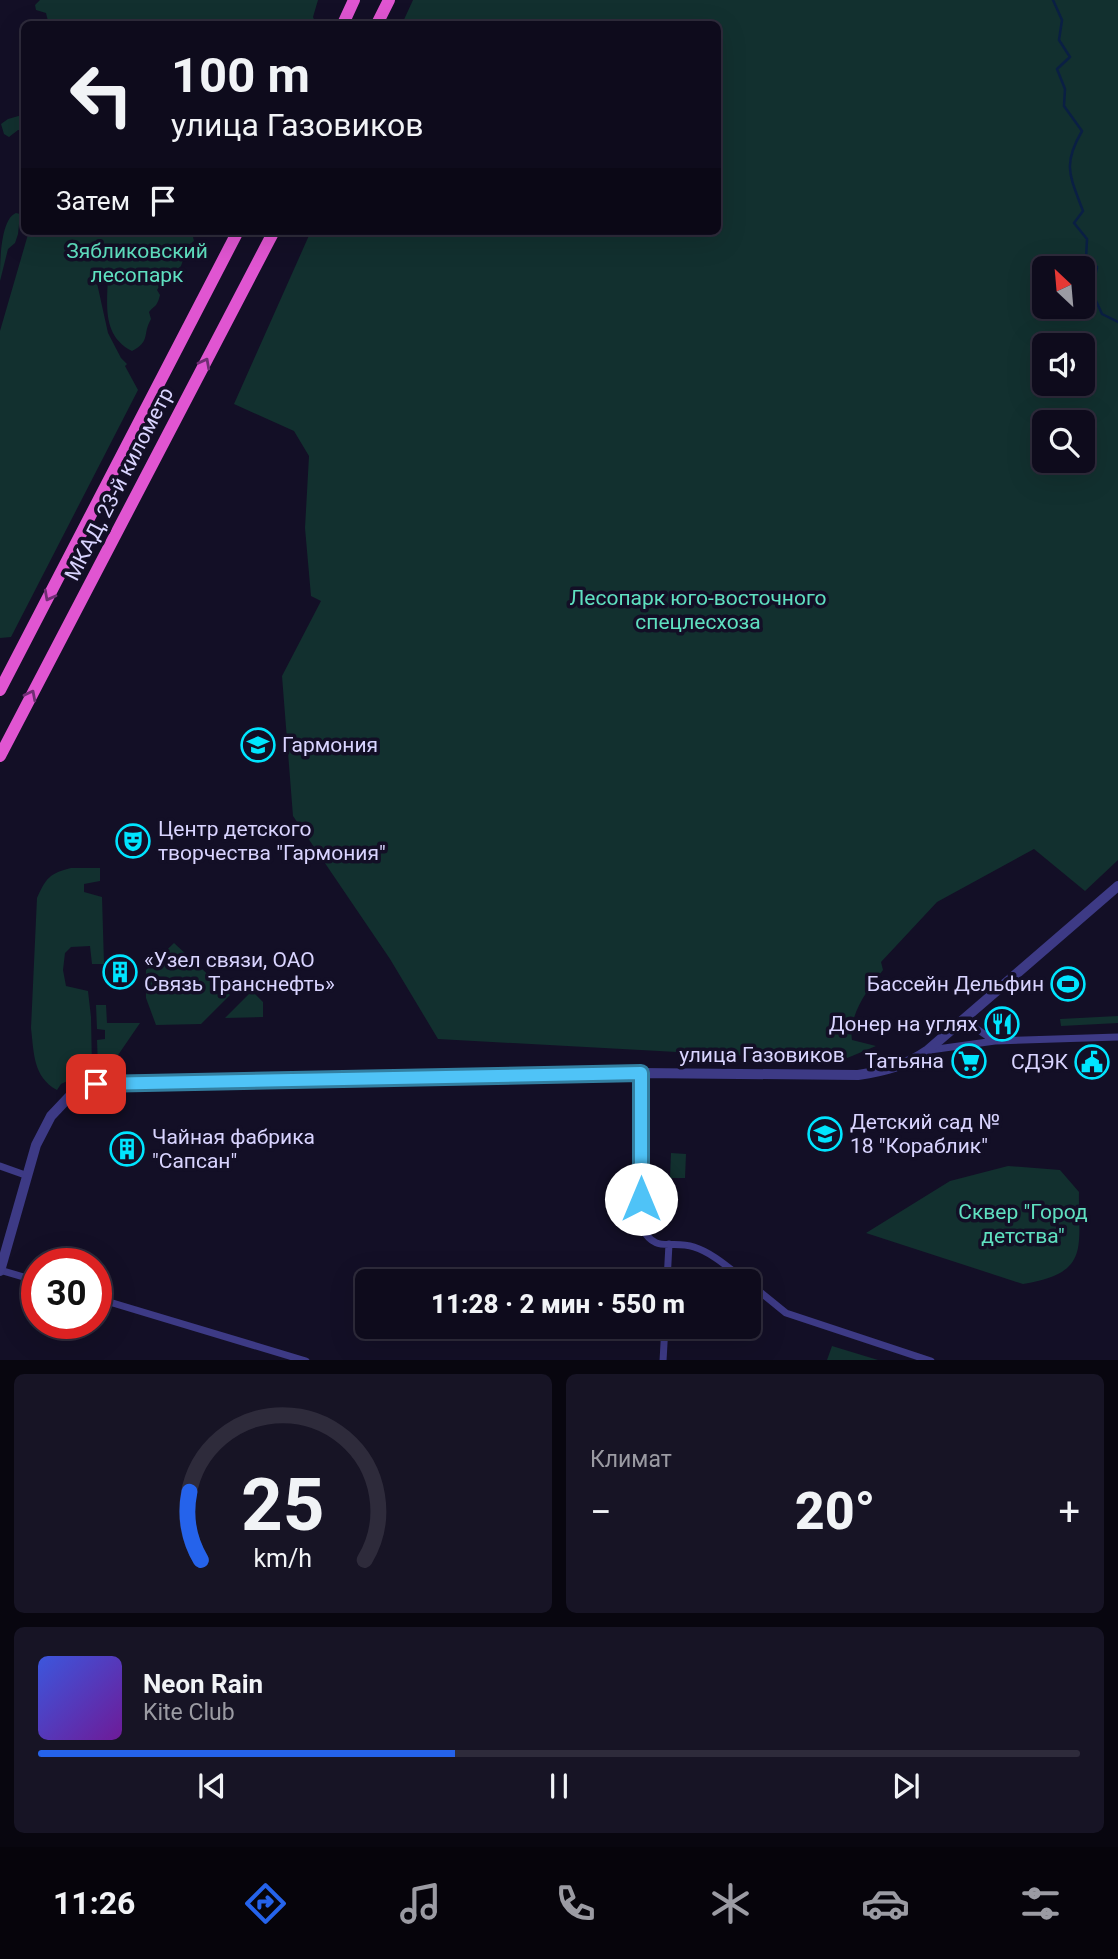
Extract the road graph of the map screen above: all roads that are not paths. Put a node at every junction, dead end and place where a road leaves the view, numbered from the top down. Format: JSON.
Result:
{"nodes":[{"id":1,"x":354,"y":0,"type":"edge"},
{"id":2,"x":389,"y":0,"type":"edge"},
{"id":3,"x":344,"y":21,"type":"edge"},
{"id":4,"x":378,"y":21,"type":"edge"},
{"id":5,"x":236,"y":235,"type":"edge"},
{"id":6,"x":272,"y":235,"type":"edge"},
{"id":7,"x":0,"y":690,"type":"edge"},
{"id":8,"x":0,"y":755,"type":"edge"},
{"id":9,"x":1118,"y":886,"type":"edge"},
{"id":10,"x":963,"y":1019,"type":"junction"},
{"id":11,"x":1118,"y":1037,"type":"edge"},
{"id":12,"x":995,"y":1041,"type":"junction"},
{"id":13,"x":928,"y":1050,"type":"junction"},
{"id":14,"x":641,"y":1073,"type":"junction"},
{"id":15,"x":0,"y":1166,"type":"edge"},
{"id":16,"x":28,"y":1176,"type":"junction"},
{"id":17,"x":669,"y":1244,"type":"junction"},
{"id":18,"x":668,"y":1269,"type":"edge"},
{"id":19,"x":730,"y":1269,"type":"edge"},
{"id":20,"x":0,"y":1271,"type":"edge"},
{"id":21,"x":21,"y":1277,"type":"edge"},
{"id":22,"x":761,"y":1293,"type":"edge"},
{"id":23,"x":112,"y":1303,"type":"edge"},
{"id":24,"x":664,"y":1339,"type":"edge"},
{"id":25,"x":306,"y":1360,"type":"edge"},
{"id":26,"x":663,"y":1360,"type":"edge"},
{"id":27,"x":932,"y":1360,"type":"edge"}],
"edges":[{"from":1,"to":3,"type":"highway"},
{"from":2,"to":4,"type":"highway"},
{"from":5,"to":7,"type":"highway","name":"МКАД, 23-й километр","one_way":true},
{"from":8,"to":6,"type":"highway","name":"МКАД, 23-й километр","one_way":true},
{"from":9,"to":10,"type":"street","name":"улица Газовиков"},
{"from":10,"to":12,"type":"street"},
{"from":10,"to":13,"type":"street","name":"улица Газовиков"},
{"from":11,"to":12,"type":"street"},
{"from":12,"to":13,"type":"street"},
{"from":13,"to":14,"type":"street","name":"улица Газовиков"},
{"from":14,"to":16,"type":"street","name":"улица Газовиков"},
{"from":14,"to":17,"type":"street"},
{"from":15,"to":16,"type":"street"},
{"from":16,"to":20,"type":"street","name":"улица Газовиков"},
{"from":17,"to":18,"type":"street"},
{"from":17,"to":19,"type":"street"},
{"from":20,"to":21,"type":"street"},
{"from":22,"to":27,"type":"street"},
{"from":23,"to":25,"type":"street"},
{"from":24,"to":26,"type":"street"}]}
